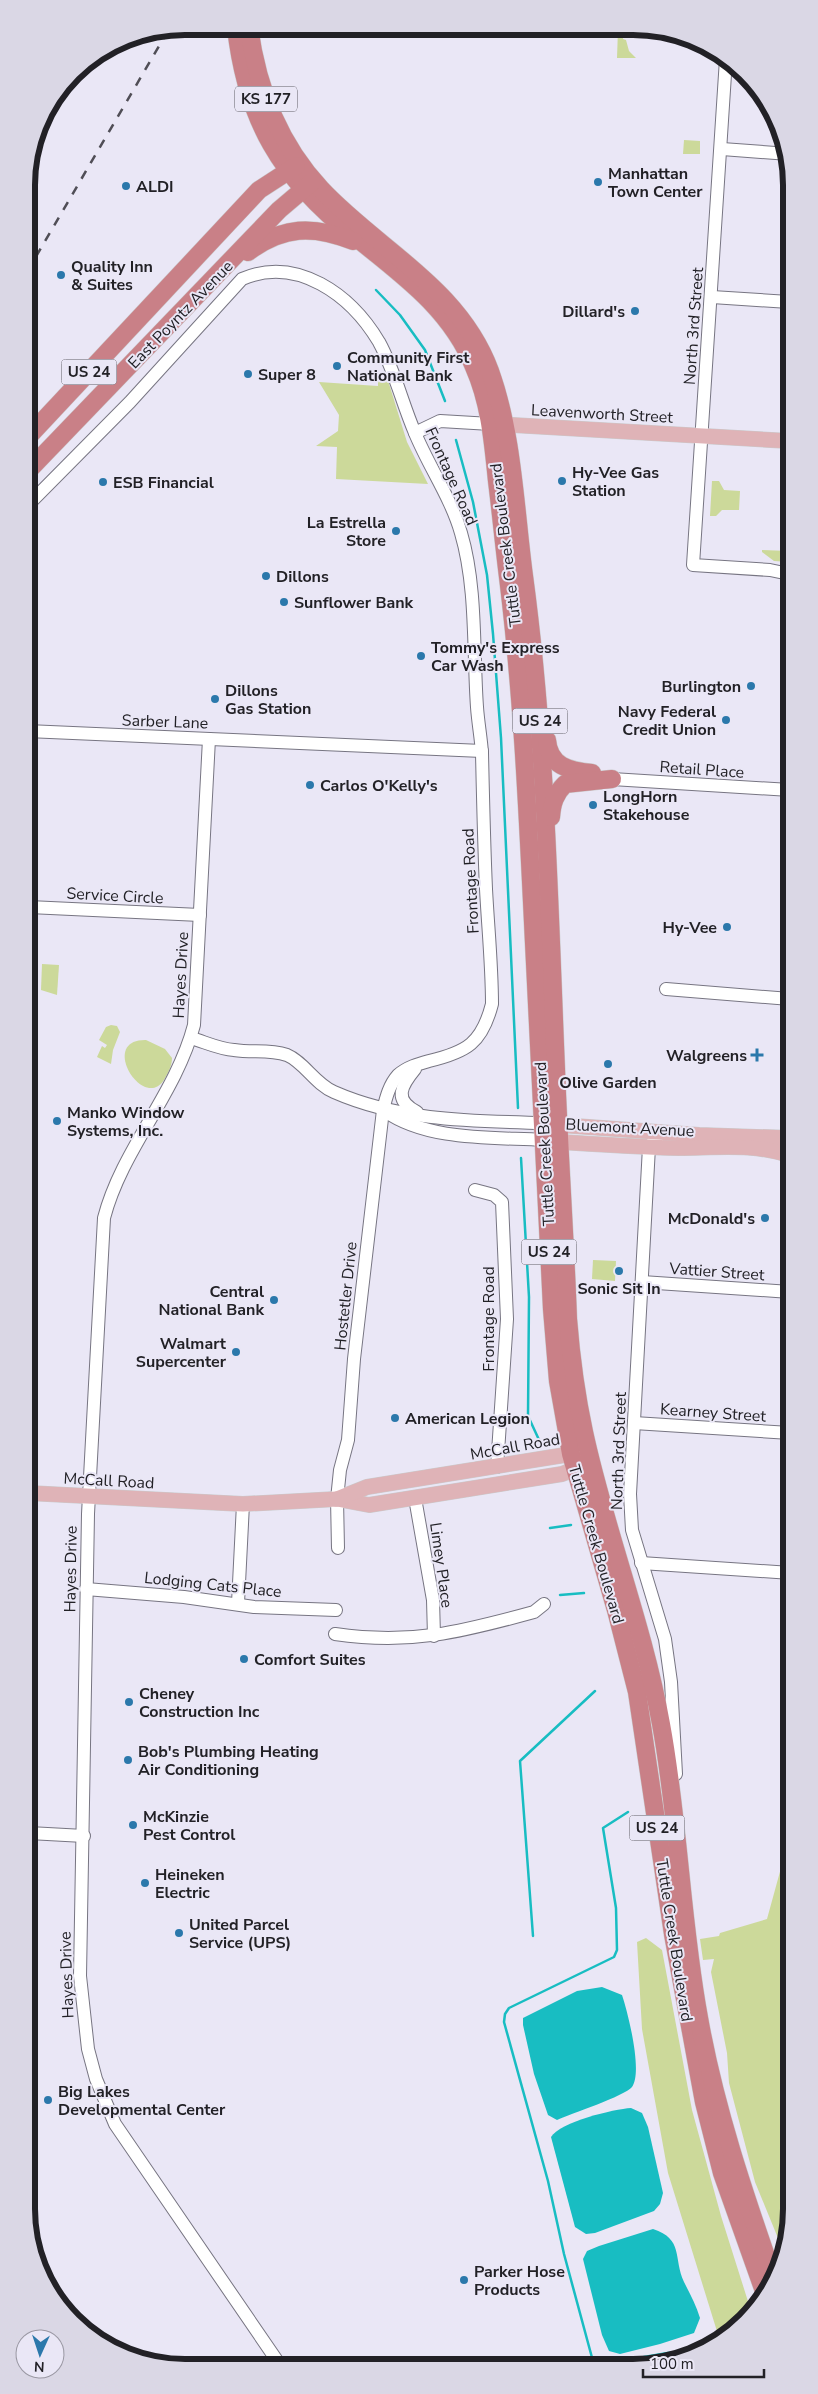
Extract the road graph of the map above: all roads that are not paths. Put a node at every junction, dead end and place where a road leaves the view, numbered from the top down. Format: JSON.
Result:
{"nodes":[{"id":1,"x":237,"y":35,"type":"edge"},
{"id":2,"x":251,"y":35,"type":"edge"},
{"id":3,"x":726,"y":67,"type":"edge"},
{"id":4,"x":266,"y":136,"type":"junction"},
{"id":5,"x":722,"y":149,"type":"junction"},
{"id":6,"x":780,"y":153,"type":"edge"},
{"id":7,"x":294,"y":167,"type":"junction"},
{"id":8,"x":308,"y":185,"type":"junction"},
{"id":9,"x":259,"y":190,"type":"junction"},
{"id":10,"x":376,"y":254,"type":"junction"},
{"id":11,"x":232,"y":260,"type":"junction"},
{"id":12,"x":712,"y":297,"type":"junction"},
{"id":13,"x":783,"y":302,"type":"edge"},
{"id":14,"x":498,"y":425,"type":"junction"},
{"id":15,"x":35,"y":429,"type":"edge"},
{"id":16,"x":415,"y":433,"type":"junction"},
{"id":17,"x":702,"y":436,"type":"junction"},
{"id":18,"x":783,"y":441,"type":"edge"},
{"id":19,"x":35,"y":464,"type":"edge"},
{"id":20,"x":35,"y":498,"type":"edge"},
{"id":21,"x":783,"y":573,"type":"edge"},
{"id":22,"x":538,"y":701,"type":"junction"},
{"id":23,"x":35,"y":730,"type":"edge"},
{"id":24,"x":209,"y":739,"type":"junction"},
{"id":25,"x":482,"y":751,"type":"junction"},
{"id":26,"x":612,"y":779,"type":"junction"},
{"id":27,"x":783,"y":790,"type":"edge"},
{"id":28,"x":35,"y":907,"type":"edge"},
{"id":29,"x":550,"y":912,"type":"junction"},
{"id":30,"x":200,"y":915,"type":"junction"},
{"id":31,"x":666,"y":990,"type":"dead end"},
{"id":32,"x":783,"y":998,"type":"edge"},
{"id":33,"x":191,"y":1038,"type":"junction"},
{"id":34,"x":420,"y":1063,"type":"junction"},
{"id":35,"x":383,"y":1110,"type":"junction"},
{"id":36,"x":428,"y":1118,"type":"junction"},
{"id":37,"x":551,"y":1132,"type":"junction"},
{"id":38,"x":699,"y":1136,"type":"junction"},
{"id":39,"x":783,"y":1138,"type":"edge"},
{"id":40,"x":649,"y":1147,"type":"junction"},
{"id":41,"x":783,"y":1153,"type":"edge"},
{"id":42,"x":475,"y":1190,"type":"dead end"},
{"id":43,"x":642,"y":1282,"type":"junction"},
{"id":44,"x":783,"y":1292,"type":"edge"},
{"id":45,"x":634,"y":1423,"type":"junction"},
{"id":46,"x":783,"y":1433,"type":"edge"},
{"id":47,"x":573,"y":1462,"type":"junction"},
{"id":48,"x":591,"y":1462,"type":"junction"},
{"id":49,"x":497,"y":1467,"type":"junction"},
{"id":50,"x":456,"y":1474,"type":"junction"},
{"id":51,"x":450,"y":1492,"type":"junction"},
{"id":52,"x":35,"y":1493,"type":"edge"},
{"id":53,"x":89,"y":1496,"type":"junction"},
{"id":54,"x":415,"y":1498,"type":"junction"},
{"id":55,"x":337,"y":1500,"type":"junction"},
{"id":56,"x":243,"y":1504,"type":"junction"},
{"id":57,"x":338,"y":1548,"type":"dead end"},
{"id":58,"x":641,"y":1563,"type":"junction"},
{"id":59,"x":783,"y":1573,"type":"edge"},
{"id":60,"x":86,"y":1589,"type":"junction"},
{"id":61,"x":238,"y":1604,"type":"junction"},
{"id":62,"x":544,"y":1604,"type":"dead end"},
{"id":63,"x":336,"y":1610,"type":"dead end"},
{"id":64,"x":335,"y":1634,"type":"dead end"},
{"id":65,"x":434,"y":1636,"type":"junction"},
{"id":66,"x":673,"y":1708,"type":"junction"},
{"id":67,"x":661,"y":1723,"type":"junction"},
{"id":68,"x":651,"y":1790,"type":"junction"},
{"id":69,"x":35,"y":1833,"type":"edge"},
{"id":70,"x":676,"y":1833,"type":"junction"},
{"id":71,"x":84,"y":1836,"type":"junction"},
{"id":72,"x":771,"y":2270,"type":"edge"},
{"id":73,"x":762,"y":2286,"type":"edge"},
{"id":74,"x":276,"y":2359,"type":"edge"}],
"edges":[{"from":1,"to":4,"type":"highway","number":"KS 177"},
{"from":2,"to":7,"type":"highway","number":"KS 177"},
{"from":3,"to":5,"type":"street","name":"North 3rd Street"},
{"from":4,"to":7,"type":"highway","number":"KS 177"},
{"from":4,"to":9,"type":"highway"},
{"from":5,"to":6,"type":"street"},
{"from":5,"to":12,"type":"street","name":"North 3rd Street"},
{"from":7,"to":8,"type":"highway","name":"Tuttle Creek Boulevard","number":"US 24"},
{"from":7,"to":9,"type":"highway","name":"East Poyntz Avenue","number":"US 24"},
{"from":8,"to":10,"type":"highway","name":"Tuttle Creek Boulevard"},
{"from":8,"to":11,"type":"highway","name":"East Poyntz Avenue","number":"US 24"},
{"from":8,"to":14,"type":"highway","name":"Tuttle Creek Boulevard","number":"US 24"},
{"from":9,"to":15,"type":"highway","name":"East Poyntz Avenue","number":"US 24"},
{"from":10,"to":11,"type":"highway","number":"US 24"},
{"from":10,"to":14,"type":"highway","name":"Tuttle Creek Boulevard","number":"US 24"},
{"from":11,"to":19,"type":"highway","name":"East Poyntz Avenue","number":"US 24"},
{"from":12,"to":13,"type":"street"},
{"from":12,"to":17,"type":"street","name":"North 3rd Street"},
{"from":14,"to":16,"type":"street","name":"Leavenworth Street"},
{"from":14,"to":17,"type":"main road","name":"Leavenworth Street"},
{"from":14,"to":22,"type":"highway","name":"Tuttle Creek Boulevard","number":"US 24"},
{"from":14,"to":37,"type":"highway","name":"Tuttle Creek Boulevard","number":"US 24"},
{"from":16,"to":20,"type":"street","name":"Frontage Road"},
{"from":16,"to":25,"type":"street","name":"Frontage Road"},
{"from":17,"to":18,"type":"main road","name":"Leavenworth Street"},
{"from":17,"to":21,"type":"street","name":"North 3rd Street"},
{"from":22,"to":26,"type":"highway"},
{"from":22,"to":29,"type":"highway","name":"Tuttle Creek Boulevard","number":"US 24"},
{"from":23,"to":24,"type":"street","name":"Sarber Lane"},
{"from":24,"to":25,"type":"street","name":"Sarber Lane"},
{"from":24,"to":30,"type":"street","name":"Hayes Drive"},
{"from":25,"to":34,"type":"street","name":"Frontage Road"},
{"from":26,"to":27,"type":"street","name":"Retail Place"},
{"from":26,"to":29,"type":"highway"},
{"from":28,"to":30,"type":"street","name":"Service Circle"},
{"from":29,"to":37,"type":"highway","name":"Tuttle Creek Boulevard","number":"US 24"},
{"from":30,"to":33,"type":"street","name":"Hayes Drive"},
{"from":31,"to":32,"type":"street"},
{"from":33,"to":35,"type":"street","name":"Bluemont Avenue"},
{"from":33,"to":53,"type":"street","name":"Hayes Drive"},
{"from":34,"to":35,"type":"street","name":"Hostetler Drive"},
{"from":34,"to":36,"type":"street"},
{"from":35,"to":36,"type":"street","name":"Bluemont Avenue"},
{"from":35,"to":37,"type":"street","name":"Bluemont Avenue"},
{"from":35,"to":55,"type":"street","name":"Hostetler Drive"},
{"from":36,"to":37,"type":"street","name":"Bluemont Avenue"},
{"from":37,"to":38,"type":"main road","name":"Bluemont Avenue"},
{"from":37,"to":40,"type":"main road","name":"Bluemont Avenue"},
{"from":37,"to":47,"type":"highway","name":"Tuttle Creek Boulevard","number":"US 24"},
{"from":37,"to":48,"type":"highway","name":"Tuttle Creek Boulevard","number":"US 24"},
{"from":38,"to":39,"type":"main road","name":"Bluemont Avenue"},
{"from":38,"to":40,"type":"street"},
{"from":40,"to":41,"type":"main road","name":"Bluemont Avenue"},
{"from":40,"to":43,"type":"street","name":"North 3rd Street"},
{"from":42,"to":49,"type":"street","name":"Frontage Road"},
{"from":43,"to":44,"type":"street","name":"Vattier Street"},
{"from":43,"to":45,"type":"street","name":"North 3rd Street"},
{"from":45,"to":46,"type":"street","name":"Kearney Street"},
{"from":45,"to":58,"type":"street","name":"North 3rd Street"},
{"from":47,"to":48,"type":"main road","name":"McCall Road"},
{"from":47,"to":49,"type":"main road","name":"McCall Road"},
{"from":47,"to":51,"type":"main road","name":"McCall Road"},
{"from":47,"to":68,"type":"highway","name":"Tuttle Creek Boulevard","number":"US 24"},
{"from":48,"to":67,"type":"highway","name":"Tuttle Creek Boulevard","number":"US 24"},
{"from":49,"to":50,"type":"main road","name":"McCall Road"},
{"from":49,"to":51,"type":"main road"},
{"from":50,"to":54,"type":"main road"},
{"from":50,"to":55,"type":"main road","name":"McCall Road"},
{"from":51,"to":54,"type":"main road","name":"McCall Road"},
{"from":52,"to":53,"type":"main road","name":"McCall Road"},
{"from":53,"to":56,"type":"main road","name":"McCall Road"},
{"from":53,"to":60,"type":"street","name":"Hayes Drive"},
{"from":54,"to":55,"type":"main road","name":"McCall Road"},
{"from":54,"to":65,"type":"street","name":"Limey Place"},
{"from":55,"to":56,"type":"main road","name":"McCall Road"},
{"from":55,"to":57,"type":"street","name":"Hostetler Drive"},
{"from":56,"to":61,"type":"street"},
{"from":58,"to":59,"type":"street"},
{"from":58,"to":66,"type":"street","name":"North 3rd Street"},
{"from":60,"to":61,"type":"street","name":"Lodging Cats Place"},
{"from":60,"to":71,"type":"street","name":"Hayes Drive"},
{"from":61,"to":63,"type":"street","name":"Lodging Cats Place"},
{"from":62,"to":65,"type":"street"},
{"from":64,"to":65,"type":"street"},
{"from":66,"to":67,"type":"highway"},
{"from":66,"to":70,"type":"street","name":"North 3rd Street"},
{"from":67,"to":68,"type":"highway"},
{"from":67,"to":70,"type":"highway","name":"Tuttle Creek Boulevard","number":"US 24"},
{"from":68,"to":73,"type":"highway","name":"Tuttle Creek Boulevard","number":"US 24"},
{"from":69,"to":71,"type":"street"},
{"from":70,"to":72,"type":"highway","name":"Tuttle Creek Boulevard","number":"US 24"},
{"from":71,"to":74,"type":"street","name":"Hayes Drive"}]}
